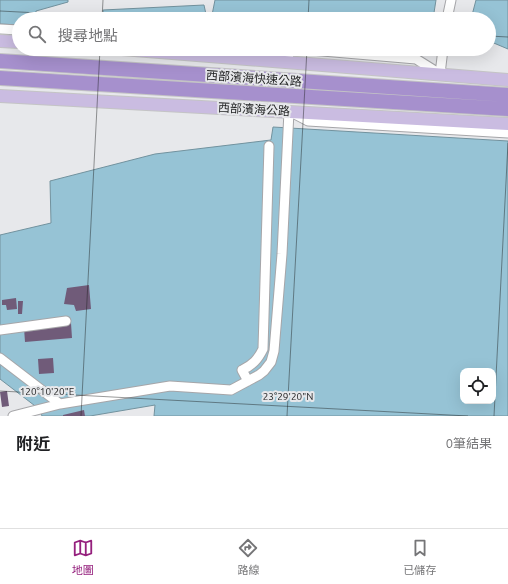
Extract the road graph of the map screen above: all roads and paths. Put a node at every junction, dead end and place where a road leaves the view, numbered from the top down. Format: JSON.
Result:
{"nodes":[{"id":1,"x":451,"y":0,"type":"edge"},
{"id":2,"x":448,"y":12,"type":"edge"},
{"id":3,"x":0,"y":29,"type":"edge"},
{"id":4,"x":12,"y":30,"type":"edge"},
{"id":5,"x":0,"y":41,"type":"edge"},
{"id":6,"x":12,"y":42,"type":"edge"},
{"id":7,"x":235,"y":56,"type":"edge"},
{"id":8,"x":288,"y":56,"type":"edge"},
{"id":9,"x":357,"y":56,"type":"edge"},
{"id":10,"x":386,"y":56,"type":"edge"},
{"id":11,"x":442,"y":56,"type":"edge"},
{"id":12,"x":0,"y":61,"type":"edge"},
{"id":13,"x":288,"y":63,"type":"junction"},
{"id":14,"x":356,"y":68,"type":"junction"},
{"id":15,"x":440,"y":74,"type":"junction"},
{"id":16,"x":0,"y":78,"type":"edge"},
{"id":17,"x":508,"y":80,"type":"edge"},
{"id":18,"x":508,"y":95,"type":"edge"},
{"id":19,"x":0,"y":96,"type":"edge"},
{"id":20,"x":508,"y":109,"type":"edge"},
{"id":21,"x":289,"y":111,"type":"junction"},
{"id":22,"x":508,"y":124,"type":"edge"},
{"id":23,"x":508,"y":133,"type":"edge"},
{"id":24,"x":269,"y":146,"type":"dead end"},
{"id":25,"x":275,"y":212,"type":"junction"},
{"id":26,"x":272,"y":254,"type":"junction"},
{"id":27,"x":66,"y":321,"type":"dead end"},
{"id":28,"x":0,"y":330,"type":"edge"},
{"id":29,"x":0,"y":358,"type":"edge"},
{"id":30,"x":243,"y":380,"type":"junction"},
{"id":31,"x":60,"y":404,"type":"junction"},
{"id":32,"x":14,"y":416,"type":"edge"}],
"edges":[{"from":1,"to":2,"type":"street"},
{"from":3,"to":4,"type":"street"},
{"from":5,"to":6,"type":"main road"},
{"from":7,"to":13,"type":"main road"},
{"from":8,"to":13,"type":"street"},
{"from":9,"to":14,"type":"street"},
{"from":10,"to":15,"type":"street"},
{"from":11,"to":15,"type":"street"},
{"from":12,"to":18,"type":"highway","name":"西部濱海快速公路"},
{"from":13,"to":14,"type":"main road"},
{"from":14,"to":15,"type":"main road"},
{"from":15,"to":17,"type":"main road"},
{"from":16,"to":20,"type":"highway","name":"西部濱海快速公路"},
{"from":19,"to":21,"type":"main road","name":"西部濱海公路"},
{"from":21,"to":22,"type":"main road","name":"西部濱海公路"},
{"from":21,"to":23,"type":"street"},
{"from":21,"to":25,"type":"street"},
{"from":24,"to":25,"type":"street"},
{"from":25,"to":26,"type":"street"},
{"from":25,"to":26,"type":"street"},
{"from":26,"to":30,"type":"street"},
{"from":26,"to":30,"type":"street"},
{"from":27,"to":28,"type":"street"},
{"from":29,"to":31,"type":"street"},
{"from":30,"to":31,"type":"street"},
{"from":31,"to":32,"type":"street"}]}
